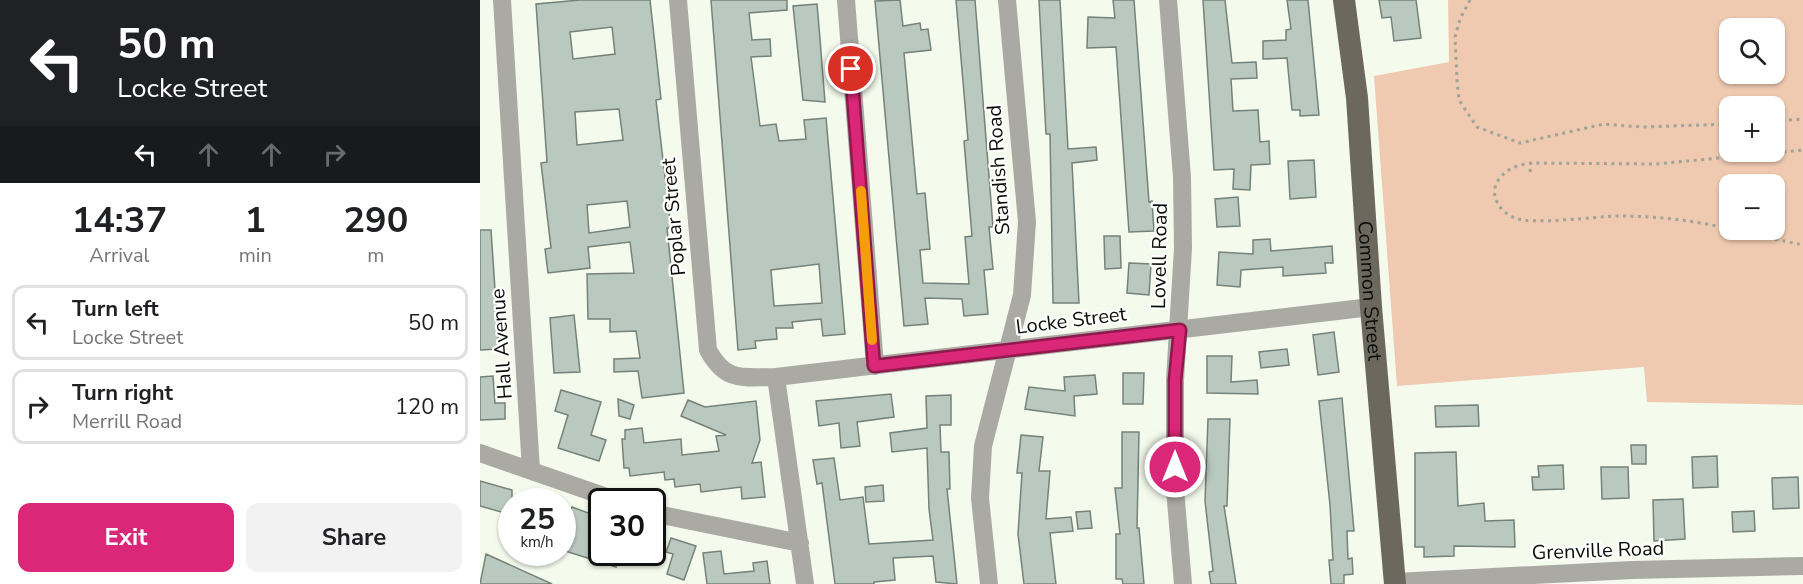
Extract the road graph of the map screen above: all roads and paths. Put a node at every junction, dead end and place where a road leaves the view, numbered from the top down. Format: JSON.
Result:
{"nodes":[{"id":1,"x":502,"y":0,"type":"edge"},
{"id":2,"x":678,"y":0,"type":"edge"},
{"id":3,"x":846,"y":0,"type":"edge"},
{"id":4,"x":1007,"y":0,"type":"edge"},
{"id":5,"x":1168,"y":0,"type":"edge"},
{"id":6,"x":1344,"y":0,"type":"edge"},
{"id":7,"x":1470,"y":0,"type":"edge"},
{"id":8,"x":1803,"y":119,"type":"edge"},
{"id":9,"x":1785,"y":120,"type":"edge"},
{"id":10,"x":1719,"y":123,"type":"edge"},
{"id":11,"x":1803,"y":150,"type":"edge"},
{"id":12,"x":1531,"y":163,"type":"junction"},
{"id":13,"x":1530,"y":172,"type":"dead end"},
{"id":14,"x":1719,"y":227,"type":"edge"},
{"id":15,"x":1780,"y":240,"type":"edge"},
{"id":16,"x":1803,"y":245,"type":"edge"},
{"id":17,"x":1371,"y":307,"type":"junction"},
{"id":18,"x":1180,"y":330,"type":"junction"},
{"id":19,"x":1010,"y":350,"type":"junction"},
{"id":20,"x":874,"y":366,"type":"junction"},
{"id":21,"x":776,"y":377,"type":"junction"},
{"id":22,"x":480,"y":453,"type":"edge"},
{"id":23,"x":531,"y":470,"type":"junction"},
{"id":24,"x":588,"y":490,"type":"edge"},
{"id":25,"x":666,"y":516,"type":"edge"},
{"id":26,"x":800,"y":543,"type":"junction"},
{"id":27,"x":1803,"y":566,"type":"edge"},
{"id":28,"x":1395,"y":583,"type":"edge"},
{"id":29,"x":804,"y":584,"type":"edge"},
{"id":30,"x":989,"y":584,"type":"edge"},
{"id":31,"x":1183,"y":584,"type":"edge"}],
"edges":[{"from":1,"to":23,"type":"street","name":"Hall Avenue"},
{"from":2,"to":21,"type":"street","name":"Poplar Street"},
{"from":3,"to":20,"type":"street"},
{"from":4,"to":19,"type":"street","name":"Standish Road"},
{"from":5,"to":18,"type":"street","name":"Lovell Road"},
{"from":6,"to":17,"type":"main road","name":"Common Street"},
{"from":7,"to":10,"type":"path"},
{"from":8,"to":9,"type":"path"},
{"from":11,"to":12,"type":"path"},
{"from":12,"to":13,"type":"path"},
{"from":12,"to":14,"type":"path"},
{"from":15,"to":16,"type":"path"},
{"from":17,"to":18,"type":"street","name":"Locke Street"},
{"from":17,"to":28,"type":"main road","name":"Common Street"},
{"from":18,"to":19,"type":"street","name":"Locke Street"},
{"from":18,"to":31,"type":"street","name":"Lovell Road"},
{"from":19,"to":20,"type":"street","name":"Locke Street"},
{"from":19,"to":30,"type":"street","name":"Standish Road"},
{"from":20,"to":21,"type":"street","name":"Locke Street"},
{"from":21,"to":26,"type":"street"},
{"from":22,"to":23,"type":"street"},
{"from":23,"to":24,"type":"street"},
{"from":25,"to":26,"type":"street"},
{"from":26,"to":29,"type":"street"},
{"from":27,"to":28,"type":"street","name":"Grenville Road"}]}
